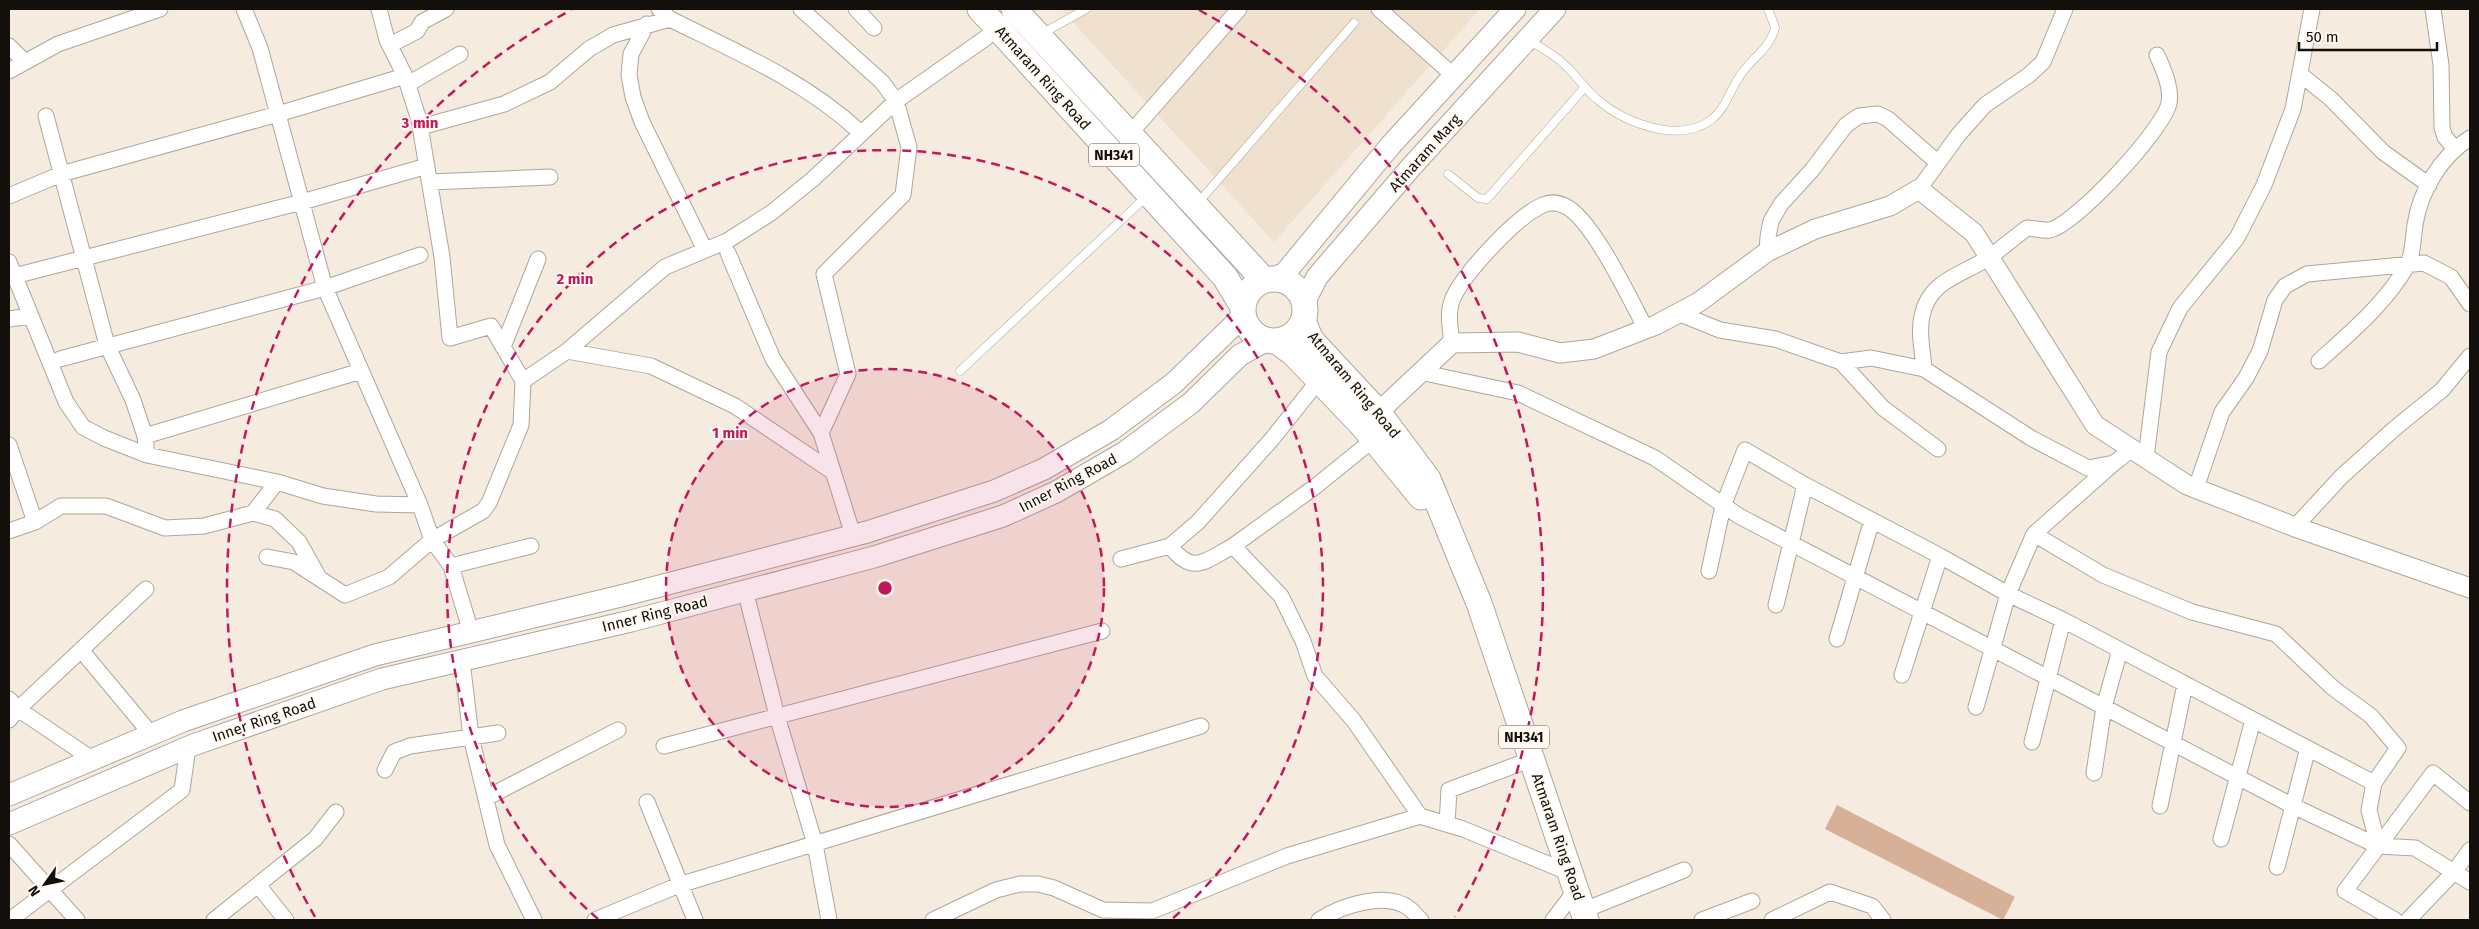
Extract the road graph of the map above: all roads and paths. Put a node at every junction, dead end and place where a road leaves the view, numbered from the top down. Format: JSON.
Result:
{"nodes":[{"id":1,"x":160,"y":9,"type":"edge"},
{"id":2,"x":244,"y":9,"type":"edge"},
{"id":3,"x":379,"y":9,"type":"edge"},
{"id":4,"x":446,"y":9,"type":"edge"},
{"id":5,"x":801,"y":9,"type":"edge"},
{"id":6,"x":856,"y":9,"type":"edge"},
{"id":7,"x":980,"y":9,"type":"edge"},
{"id":8,"x":1014,"y":9,"type":"edge"},
{"id":9,"x":1086,"y":9,"type":"edge"},
{"id":10,"x":1239,"y":9,"type":"edge"},
{"id":11,"x":1379,"y":9,"type":"edge"},
{"id":12,"x":1555,"y":9,"type":"edge"},
{"id":13,"x":1768,"y":9,"type":"edge"},
{"id":14,"x":2064,"y":9,"type":"edge"},
{"id":15,"x":2312,"y":9,"type":"edge"},
{"id":16,"x":2433,"y":9,"type":"edge"},
{"id":17,"x":1512,"y":10,"type":"edge"},
{"id":18,"x":664,"y":14,"type":"edge"},
{"id":19,"x":1354,"y":22,"type":"dead end"},
{"id":20,"x":647,"y":24,"type":"junction"},
{"id":21,"x":874,"y":28,"type":"dead end"},
{"id":22,"x":1045,"y":32,"type":"dead end"},
{"id":23,"x":987,"y":36,"type":"dead end"},
{"id":24,"x":1527,"y":40,"type":"junction"},
{"id":25,"x":390,"y":45,"type":"junction"},
{"id":26,"x":9,"y":46,"type":"edge"},
{"id":27,"x":460,"y":54,"type":"dead end"},
{"id":28,"x":2158,"y":54,"type":"dead end"},
{"id":29,"x":24,"y":61,"type":"junction"},
{"id":30,"x":9,"y":71,"type":"edge"},
{"id":31,"x":2300,"y":74,"type":"junction"},
{"id":32,"x":1454,"y":76,"type":"junction"},
{"id":33,"x":406,"y":80,"type":"junction"},
{"id":34,"x":1585,"y":87,"type":"junction"},
{"id":35,"x":896,"y":101,"type":"junction"},
{"id":36,"x":278,"y":114,"type":"junction"},
{"id":37,"x":46,"y":116,"type":"dead end"},
{"id":38,"x":421,"y":127,"type":"junction"},
{"id":39,"x":1134,"y":129,"type":"dead end"},
{"id":40,"x":860,"y":132,"type":"junction"},
{"id":41,"x":2470,"y":138,"type":"edge"},
{"id":42,"x":2455,"y":149,"type":"junction"},
{"id":43,"x":1938,"y":163,"type":"junction"},
{"id":44,"x":428,"y":166,"type":"junction"},
{"id":45,"x":60,"y":174,"type":"junction"},
{"id":46,"x":1448,"y":174,"type":"dead end"},
{"id":47,"x":550,"y":177,"type":"dead end"},
{"id":48,"x":430,"y":182,"type":"junction"},
{"id":49,"x":2429,"y":185,"type":"junction"},
{"id":50,"x":1919,"y":189,"type":"junction"},
{"id":51,"x":1149,"y":194,"type":"junction"},
{"id":52,"x":9,"y":196,"type":"edge"},
{"id":53,"x":302,"y":202,"type":"junction"},
{"id":54,"x":1194,"y":206,"type":"junction"},
{"id":55,"x":705,"y":250,"type":"junction"},
{"id":56,"x":1767,"y":252,"type":"junction"},
{"id":57,"x":728,"y":253,"type":"dead end"},
{"id":58,"x":420,"y":255,"type":"dead end"},
{"id":59,"x":1990,"y":257,"type":"junction"},
{"id":60,"x":84,"y":258,"type":"junction"},
{"id":61,"x":538,"y":259,"type":"dead end"},
{"id":62,"x":9,"y":262,"type":"edge"},
{"id":63,"x":2409,"y":264,"type":"junction"},
{"id":64,"x":22,"y":274,"type":"dead end"},
{"id":65,"x":1268,"y":279,"type":"junction"},
{"id":66,"x":325,"y":288,"type":"junction"},
{"id":67,"x":2470,"y":304,"type":"edge"},
{"id":68,"x":1243,"y":311,"type":"junction"},
{"id":69,"x":1304,"y":312,"type":"junction"},
{"id":70,"x":1678,"y":313,"type":"junction"},
{"id":71,"x":31,"y":316,"type":"junction"},
{"id":72,"x":9,"y":319,"type":"edge"},
{"id":73,"x":1646,"y":329,"type":"junction"},
{"id":74,"x":1271,"y":341,"type":"junction"},
{"id":75,"x":1452,"y":343,"type":"junction"},
{"id":76,"x":107,"y":345,"type":"junction"},
{"id":77,"x":503,"y":347,"type":"junction"},
{"id":78,"x":567,"y":351,"type":"junction"},
{"id":79,"x":2470,"y":356,"type":"edge"},
{"id":80,"x":60,"y":359,"type":"dead end"},
{"id":81,"x":2319,"y":361,"type":"dead end"},
{"id":82,"x":1841,"y":362,"type":"junction"},
{"id":83,"x":1924,"y":369,"type":"junction"},
{"id":84,"x":361,"y":371,"type":"junction"},
{"id":85,"x":960,"y":371,"type":"dead end"},
{"id":86,"x":1420,"y":372,"type":"junction"},
{"id":87,"x":1319,"y":380,"type":"junction"},
{"id":88,"x":523,"y":381,"type":"junction"},
{"id":89,"x":1386,"y":405,"type":"dead end"},
{"id":90,"x":821,"y":433,"type":"junction"},
{"id":91,"x":145,"y":436,"type":"junction"},
{"id":92,"x":1374,"y":439,"type":"junction"},
{"id":93,"x":9,"y":445,"type":"edge"},
{"id":94,"x":1938,"y":450,"type":"dead end"},
{"id":95,"x":2139,"y":454,"type":"junction"},
{"id":96,"x":147,"y":455,"type":"junction"},
{"id":97,"x":2114,"y":462,"type":"junction"},
{"id":98,"x":833,"y":472,"type":"junction"},
{"id":99,"x":277,"y":482,"type":"junction"},
{"id":100,"x":1806,"y":485,"type":"junction"},
{"id":101,"x":2196,"y":488,"type":"junction"},
{"id":102,"x":420,"y":505,"type":"junction"},
{"id":103,"x":1723,"y":506,"type":"junction"},
{"id":104,"x":253,"y":513,"type":"junction"},
{"id":105,"x":1872,"y":520,"type":"junction"},
{"id":106,"x":35,"y":522,"type":"junction"},
{"id":107,"x":2295,"y":527,"type":"junction"},
{"id":108,"x":9,"y":530,"type":"edge"},
{"id":109,"x":2034,"y":534,"type":"junction"},
{"id":110,"x":853,"y":535,"type":"junction"},
{"id":111,"x":432,"y":540,"type":"junction"},
{"id":112,"x":1792,"y":544,"type":"junction"},
{"id":113,"x":531,"y":546,"type":"dead end"},
{"id":114,"x":1170,"y":546,"type":"junction"},
{"id":115,"x":1233,"y":546,"type":"junction"},
{"id":116,"x":1460,"y":555,"type":"junction"},
{"id":117,"x":1940,"y":556,"type":"junction"},
{"id":118,"x":267,"y":557,"type":"dead end"},
{"id":119,"x":1121,"y":558,"type":"dead end"},
{"id":120,"x":451,"y":566,"type":"junction"},
{"id":121,"x":1710,"y":572,"type":"dead end"},
{"id":122,"x":318,"y":578,"type":"junction"},
{"id":123,"x":1856,"y":578,"type":"junction"},
{"id":124,"x":2470,"y":588,"type":"edge"},
{"id":125,"x":146,"y":589,"type":"dead end"},
{"id":126,"x":745,"y":590,"type":"junction"},
{"id":127,"x":2008,"y":594,"type":"junction"},
{"id":128,"x":1776,"y":605,"type":"dead end"},
{"id":129,"x":1921,"y":611,"type":"junction"},
{"id":130,"x":2063,"y":620,"type":"junction"},
{"id":131,"x":1102,"y":631,"type":"dead end"},
{"id":132,"x":471,"y":632,"type":"junction"},
{"id":133,"x":1837,"y":639,"type":"dead end"},
{"id":134,"x":1993,"y":649,"type":"junction"},
{"id":135,"x":81,"y":650,"type":"junction"},
{"id":136,"x":2120,"y":650,"type":"junction"},
{"id":137,"x":462,"y":661,"type":"junction"},
{"id":138,"x":1902,"y":675,"type":"dead end"},
{"id":139,"x":2050,"y":678,"type":"junction"},
{"id":140,"x":2185,"y":684,"type":"junction"},
{"id":141,"x":1976,"y":707,"type":"dead end"},
{"id":142,"x":2104,"y":707,"type":"junction"},
{"id":143,"x":12,"y":710,"type":"edge"},
{"id":144,"x":778,"y":716,"type":"junction"},
{"id":145,"x":2254,"y":720,"type":"junction"},
{"id":146,"x":1201,"y":726,"type":"dead end"},
{"id":147,"x":618,"y":730,"type":"dead end"},
{"id":148,"x":498,"y":733,"type":"dead end"},
{"id":149,"x":151,"y":734,"type":"junction"},
{"id":150,"x":471,"y":738,"type":"junction"},
{"id":151,"x":2032,"y":742,"type":"dead end"},
{"id":152,"x":2172,"y":743,"type":"junction"},
{"id":153,"x":664,"y":746,"type":"dead end"},
{"id":154,"x":188,"y":747,"type":"junction"},
{"id":155,"x":2308,"y":748,"type":"junction"},
{"id":156,"x":92,"y":759,"type":"junction"},
{"id":157,"x":1532,"y":759,"type":"junction"},
{"id":158,"x":385,"y":770,"type":"dead end"},
{"id":159,"x":2094,"y":773,"type":"dead end"},
{"id":160,"x":2238,"y":777,"type":"junction"},
{"id":161,"x":2374,"y":783,"type":"junction"},
{"id":162,"x":9,"y":795,"type":"edge"},
{"id":163,"x":486,"y":798,"type":"junction"},
{"id":164,"x":647,"y":802,"type":"dead end"},
{"id":165,"x":2470,"y":803,"type":"edge"},
{"id":166,"x":2160,"y":806,"type":"dead end"},
{"id":167,"x":2293,"y":806,"type":"junction"},
{"id":168,"x":336,"y":812,"type":"dead end"},
{"id":169,"x":1420,"y":816,"type":"junction"},
{"id":170,"x":9,"y":824,"type":"edge"},
{"id":171,"x":1447,"y":824,"type":"junction"},
{"id":172,"x":2221,"y":839,"type":"dead end"},
{"id":173,"x":9,"y":844,"type":"edge"},
{"id":174,"x":815,"y":844,"type":"junction"},
{"id":175,"x":2378,"y":846,"type":"junction"},
{"id":176,"x":2470,"y":850,"type":"edge"},
{"id":177,"x":2277,"y":866,"type":"dead end"},
{"id":178,"x":1684,"y":870,"type":"dead end"},
{"id":179,"x":2454,"y":872,"type":"junction"},
{"id":180,"x":2470,"y":882,"type":"edge"},
{"id":181,"x":258,"y":885,"type":"junction"},
{"id":182,"x":679,"y":885,"type":"junction"},
{"id":183,"x":50,"y":891,"type":"junction"},
{"id":184,"x":1578,"y":898,"type":"edge"},
{"id":185,"x":1752,"y":901,"type":"dead end"},
{"id":186,"x":10,"y":920,"type":"edge"},
{"id":187,"x":77,"y":920,"type":"edge"},
{"id":188,"x":214,"y":920,"type":"edge"},
{"id":189,"x":286,"y":920,"type":"edge"},
{"id":190,"x":534,"y":920,"type":"edge"},
{"id":191,"x":595,"y":920,"type":"edge"},
{"id":192,"x":695,"y":920,"type":"edge"},
{"id":193,"x":829,"y":920,"type":"edge"},
{"id":194,"x":933,"y":920,"type":"edge"},
{"id":195,"x":1319,"y":920,"type":"edge"},
{"id":196,"x":1421,"y":920,"type":"edge"},
{"id":197,"x":1553,"y":920,"type":"edge"},
{"id":198,"x":1702,"y":920,"type":"edge"},
{"id":199,"x":1772,"y":920,"type":"edge"},
{"id":200,"x":1883,"y":920,"type":"edge"},
{"id":201,"x":2395,"y":920,"type":"edge"},
{"id":202,"x":2408,"y":920,"type":"edge"}],
"edges":[{"from":1,"to":29,"type":"street"},
{"from":2,"to":36,"type":"street"},
{"from":3,"to":25,"type":"street"},
{"from":4,"to":25,"type":"street"},
{"from":5,"to":35,"type":"street"},
{"from":6,"to":21,"type":"street"},
{"from":7,"to":51,"type":"highway","name":"Atmaram Ring Road","number":"NH341"},
{"from":8,"to":54,"type":"highway","name":"Atmaram Ring Road","number":"NH341"},
{"from":9,"to":22,"type":"lane"},
{"from":10,"to":39,"type":"street"},
{"from":11,"to":32,"type":"street"},
{"from":12,"to":24,"type":"main road","name":"Atmaram Marg"},
{"from":13,"to":34,"type":"lane"},
{"from":14,"to":43,"type":"street"},
{"from":15,"to":31,"type":"street"},
{"from":16,"to":42,"type":"street"},
{"from":17,"to":32,"type":"main road","name":"Atmaram Marg"},
{"from":18,"to":20,"type":"street"},
{"from":18,"to":40,"type":"street"},
{"from":19,"to":54,"type":"lane"},
{"from":20,"to":38,"type":"street"},
{"from":20,"to":55,"type":"street"},
{"from":23,"to":35,"type":"street"},
{"from":24,"to":34,"type":"lane"},
{"from":24,"to":69,"type":"main road","name":"Atmaram Marg"},
{"from":25,"to":33,"type":"street"},
{"from":26,"to":29,"type":"street"},
{"from":27,"to":33,"type":"street"},
{"from":28,"to":59,"type":"street"},
{"from":29,"to":30,"type":"street"},
{"from":31,"to":49,"type":"street"},
{"from":31,"to":95,"type":"street"},
{"from":32,"to":65,"type":"main road","name":"Atmaram Marg"},
{"from":33,"to":36,"type":"street"},
{"from":33,"to":38,"type":"street"},
{"from":34,"to":46,"type":"lane"},
{"from":35,"to":40,"type":"street"},
{"from":35,"to":90,"type":"street"},
{"from":36,"to":45,"type":"street"},
{"from":36,"to":53,"type":"street"},
{"from":37,"to":45,"type":"street"},
{"from":38,"to":44,"type":"street"},
{"from":40,"to":55,"type":"street"},
{"from":41,"to":42,"type":"street"},
{"from":42,"to":49,"type":"street"},
{"from":43,"to":50,"type":"street"},
{"from":43,"to":56,"type":"street"},
{"from":44,"to":48,"type":"street"},
{"from":44,"to":53,"type":"street"},
{"from":45,"to":52,"type":"street"},
{"from":45,"to":60,"type":"street"},
{"from":47,"to":48,"type":"street"},
{"from":48,"to":77,"type":"street"},
{"from":49,"to":63,"type":"street"},
{"from":50,"to":56,"type":"street"},
{"from":50,"to":59,"type":"street"},
{"from":51,"to":68,"type":"highway","name":"Atmaram Ring Road","number":"NH341"},
{"from":51,"to":85,"type":"lane"},
{"from":53,"to":60,"type":"street"},
{"from":53,"to":66,"type":"street"},
{"from":54,"to":65,"type":"highway","name":"Atmaram Ring Road","number":"NH341"},
{"from":55,"to":78,"type":"street"},
{"from":56,"to":70,"type":"street"},
{"from":57,"to":90,"type":"street"},
{"from":58,"to":66,"type":"street"},
{"from":59,"to":83,"type":"street"},
{"from":59,"to":95,"type":"street"},
{"from":60,"to":64,"type":"street"},
{"from":60,"to":76,"type":"street"},
{"from":61,"to":77,"type":"street"},
{"from":62,"to":71,"type":"street"},
{"from":63,"to":67,"type":"street"},
{"from":63,"to":81,"type":"street"},
{"from":63,"to":101,"type":"street"},
{"from":65,"to":68,"type":"highway"},
{"from":65,"to":69,"type":"highway","number":"NH341"},
{"from":66,"to":76,"type":"street"},
{"from":66,"to":84,"type":"street"},
{"from":68,"to":74,"type":"highway","number":"NH341"},
{"from":68,"to":110,"type":"main road","name":"Inner Ring Road"},
{"from":69,"to":74,"type":"highway"},
{"from":69,"to":116,"type":"highway","name":"Atmaram Ring Road","number":"NH341"},
{"from":70,"to":73,"type":"street"},
{"from":70,"to":82,"type":"street"},
{"from":71,"to":72,"type":"street"},
{"from":71,"to":96,"type":"street"},
{"from":73,"to":75,"type":"street"},
{"from":73,"to":75,"type":"street"},
{"from":74,"to":87,"type":"highway","name":"Atmaram Ring Road","number":"NH341"},
{"from":74,"to":126,"type":"main road","name":"Inner Ring Road"},
{"from":75,"to":86,"type":"street"},
{"from":76,"to":80,"type":"street"},
{"from":76,"to":91,"type":"street"},
{"from":77,"to":88,"type":"street"},
{"from":78,"to":88,"type":"street"},
{"from":78,"to":98,"type":"street"},
{"from":79,"to":107,"type":"street"},
{"from":82,"to":83,"type":"street"},
{"from":82,"to":94,"type":"street"},
{"from":83,"to":97,"type":"street"},
{"from":84,"to":91,"type":"street"},
{"from":84,"to":102,"type":"street"},
{"from":86,"to":89,"type":"street"},
{"from":86,"to":103,"type":"street"},
{"from":87,"to":92,"type":"highway","name":"Atmaram Ring Road","number":"NH341"},
{"from":87,"to":114,"type":"street"},
{"from":88,"to":111,"type":"street"},
{"from":90,"to":98,"type":"street"},
{"from":91,"to":96,"type":"street"},
{"from":92,"to":115,"type":"street"},
{"from":92,"to":116,"type":"highway","name":"Atmaram Ring Road","number":"NH341"},
{"from":93,"to":106,"type":"street"},
{"from":95,"to":97,"type":"street"},
{"from":95,"to":101,"type":"street"},
{"from":96,"to":99,"type":"street"},
{"from":97,"to":109,"type":"street"},
{"from":98,"to":110,"type":"street"},
{"from":99,"to":102,"type":"street"},
{"from":99,"to":104,"type":"street"},
{"from":100,"to":103,"type":"street"},
{"from":100,"to":105,"type":"street"},
{"from":100,"to":112,"type":"street"},
{"from":101,"to":107,"type":"street"},
{"from":102,"to":111,"type":"street"},
{"from":103,"to":112,"type":"street"},
{"from":103,"to":121,"type":"street"},
{"from":104,"to":106,"type":"street"},
{"from":104,"to":122,"type":"street"},
{"from":105,"to":117,"type":"street"},
{"from":105,"to":123,"type":"street"},
{"from":106,"to":108,"type":"street"},
{"from":107,"to":124,"type":"street"},
{"from":109,"to":127,"type":"street"},
{"from":109,"to":161,"type":"street"},
{"from":110,"to":132,"type":"main road","name":"Inner Ring Road"},
{"from":111,"to":120,"type":"street"},
{"from":111,"to":122,"type":"street"},
{"from":112,"to":123,"type":"street"},
{"from":112,"to":128,"type":"street"},
{"from":113,"to":120,"type":"street"},
{"from":114,"to":115,"type":"street"},
{"from":114,"to":119,"type":"street"},
{"from":115,"to":169,"type":"street"},
{"from":116,"to":157,"type":"highway","name":"Atmaram Ring Road","number":"NH341"},
{"from":117,"to":127,"type":"street"},
{"from":117,"to":129,"type":"street"},
{"from":118,"to":122,"type":"street"},
{"from":120,"to":132,"type":"street"},
{"from":123,"to":129,"type":"street"},
{"from":123,"to":133,"type":"street"},
{"from":125,"to":135,"type":"street"},
{"from":126,"to":137,"type":"main road","name":"Inner Ring Road"},
{"from":126,"to":144,"type":"street"},
{"from":127,"to":130,"type":"street"},
{"from":127,"to":134,"type":"street"},
{"from":129,"to":134,"type":"street"},
{"from":129,"to":138,"type":"street"},
{"from":130,"to":136,"type":"street"},
{"from":130,"to":139,"type":"street"},
{"from":131,"to":144,"type":"street"},
{"from":132,"to":149,"type":"main road","name":"Inner Ring Road"},
{"from":134,"to":139,"type":"street"},
{"from":134,"to":141,"type":"street"},
{"from":135,"to":143,"type":"street"},
{"from":135,"to":149,"type":"street"},
{"from":136,"to":140,"type":"street"},
{"from":136,"to":142,"type":"street"},
{"from":137,"to":150,"type":"street"},
{"from":137,"to":154,"type":"main road","name":"Inner Ring Road"},
{"from":139,"to":142,"type":"street"},
{"from":139,"to":151,"type":"street"},
{"from":140,"to":145,"type":"street"},
{"from":140,"to":152,"type":"street"},
{"from":142,"to":152,"type":"street"},
{"from":142,"to":159,"type":"street"},
{"from":143,"to":156,"type":"street"},
{"from":144,"to":153,"type":"street"},
{"from":144,"to":174,"type":"street"},
{"from":145,"to":155,"type":"street"},
{"from":145,"to":160,"type":"street"},
{"from":146,"to":174,"type":"street"},
{"from":147,"to":163,"type":"street"},
{"from":148,"to":150,"type":"street"},
{"from":149,"to":156,"type":"main road","name":"Inner Ring Road"},
{"from":150,"to":158,"type":"street"},
{"from":150,"to":163,"type":"street"},
{"from":152,"to":160,"type":"street"},
{"from":152,"to":166,"type":"street"},
{"from":154,"to":170,"type":"main road","name":"Inner Ring Road"},
{"from":154,"to":183,"type":"street"},
{"from":155,"to":161,"type":"street"},
{"from":155,"to":167,"type":"street"},
{"from":156,"to":162,"type":"main road","name":"Inner Ring Road"},
{"from":157,"to":171,"type":"street"},
{"from":157,"to":184,"type":"highway","name":"Atmaram Ring Road","number":"NH341"},
{"from":160,"to":167,"type":"street"},
{"from":160,"to":172,"type":"street"},
{"from":161,"to":175,"type":"street"},
{"from":163,"to":190,"type":"street"},
{"from":164,"to":182,"type":"street"},
{"from":165,"to":175,"type":"street"},
{"from":167,"to":175,"type":"street"},
{"from":167,"to":177,"type":"street"},
{"from":168,"to":181,"type":"street"},
{"from":169,"to":171,"type":"street"},
{"from":169,"to":194,"type":"street"},
{"from":171,"to":184,"type":"street"},
{"from":173,"to":183,"type":"street"},
{"from":174,"to":182,"type":"street"},
{"from":174,"to":193,"type":"street"},
{"from":175,"to":179,"type":"street"},
{"from":175,"to":201,"type":"street"},
{"from":176,"to":179,"type":"street"},
{"from":178,"to":184,"type":"street"},
{"from":179,"to":180,"type":"street"},
{"from":179,"to":202,"type":"street"},
{"from":181,"to":188,"type":"street"},
{"from":181,"to":189,"type":"street"},
{"from":182,"to":191,"type":"street"},
{"from":182,"to":192,"type":"street"},
{"from":183,"to":186,"type":"street"},
{"from":183,"to":187,"type":"street"},
{"from":184,"to":197,"type":"street"},
{"from":185,"to":198,"type":"street"},
{"from":195,"to":196,"type":"street"},
{"from":199,"to":200,"type":"street"}]}
